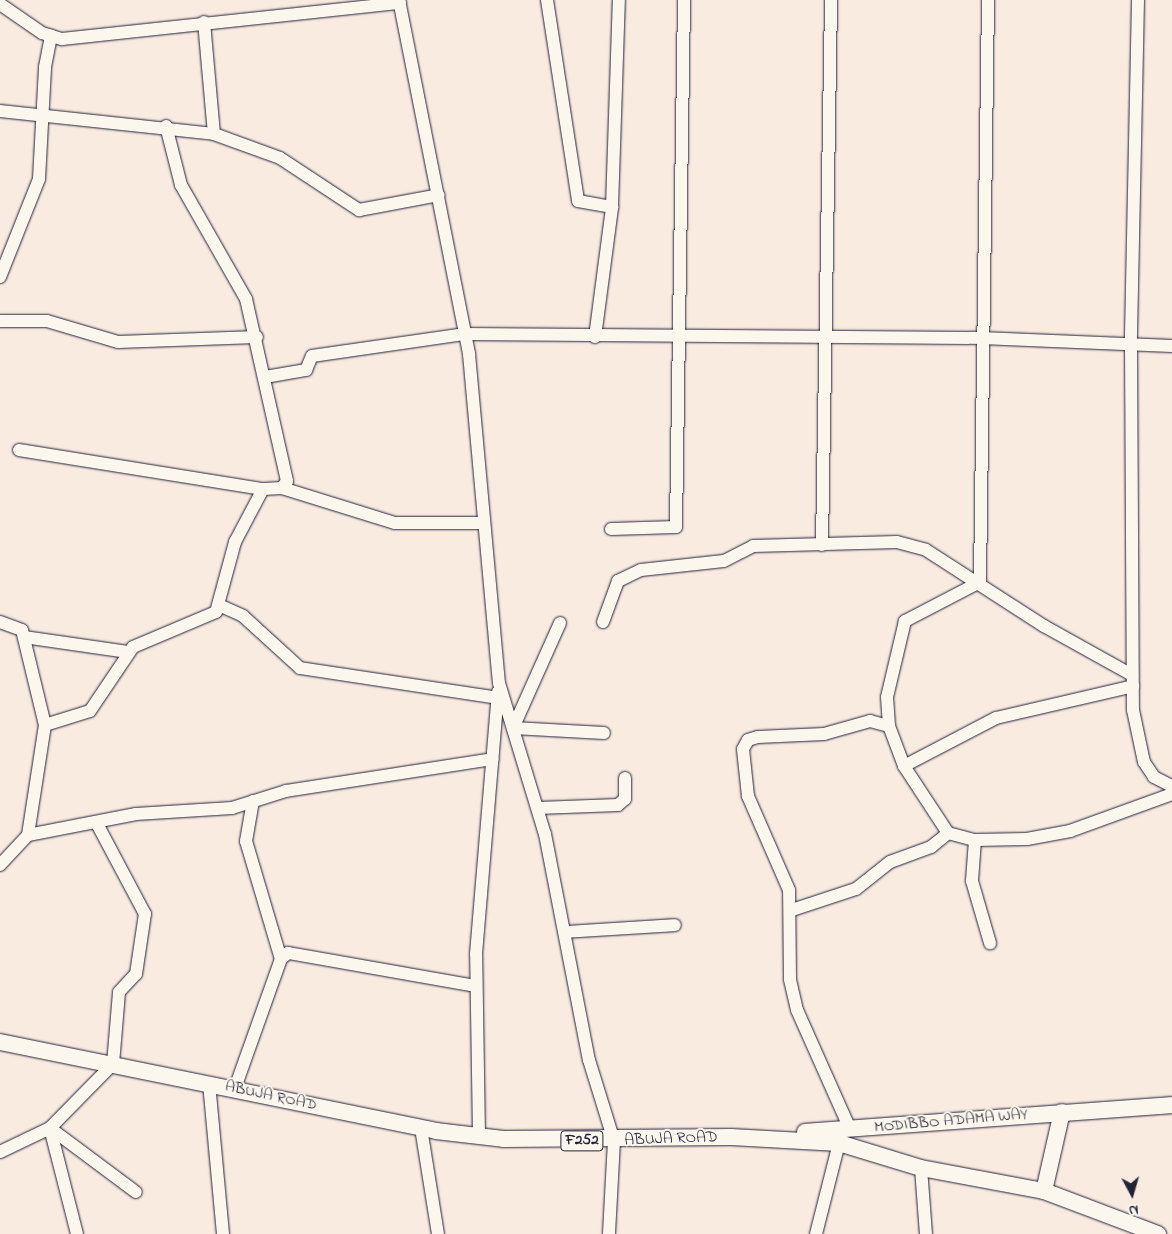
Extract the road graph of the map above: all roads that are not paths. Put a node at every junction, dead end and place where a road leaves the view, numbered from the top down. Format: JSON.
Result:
{"nodes":[{"id":1,"x":548,"y":0,"type":"edge"},
{"id":2,"x":619,"y":0,"type":"edge"},
{"id":3,"x":684,"y":0,"type":"edge"},
{"id":4,"x":831,"y":0,"type":"edge"},
{"id":5,"x":988,"y":0,"type":"edge"},
{"id":6,"x":1138,"y":0,"type":"edge"},
{"id":7,"x":400,"y":2,"type":"edge"},
{"id":8,"x":0,"y":4,"type":"edge"},
{"id":9,"x":204,"y":22,"type":"junction"},
{"id":10,"x":51,"y":36,"type":"junction"},
{"id":11,"x":0,"y":111,"type":"edge"},
{"id":12,"x":42,"y":116,"type":"junction"},
{"id":13,"x":166,"y":126,"type":"junction"},
{"id":14,"x":214,"y":134,"type":"junction"},
{"id":15,"x":439,"y":195,"type":"junction"},
{"id":16,"x":612,"y":207,"type":"junction"},
{"id":17,"x":0,"y":277,"type":"edge"},
{"id":18,"x":0,"y":321,"type":"edge"},
{"id":19,"x":465,"y":334,"type":"junction"},
{"id":20,"x":595,"y":336,"type":"junction"},
{"id":21,"x":257,"y":337,"type":"junction"},
{"id":22,"x":827,"y":337,"type":"junction"},
{"id":23,"x":682,"y":338,"type":"junction"},
{"id":24,"x":981,"y":338,"type":"junction"},
{"id":25,"x":1131,"y":343,"type":"junction"},
{"id":26,"x":1172,"y":346,"type":"edge"},
{"id":27,"x":266,"y":377,"type":"junction"},
{"id":28,"x":19,"y":450,"type":"dead end"},
{"id":29,"x":282,"y":488,"type":"junction"},
{"id":30,"x":263,"y":489,"type":"junction"},
{"id":31,"x":484,"y":523,"type":"junction"},
{"id":32,"x":611,"y":529,"type":"dead end"},
{"id":33,"x":822,"y":545,"type":"junction"},
{"id":34,"x":980,"y":582,"type":"junction"},
{"id":35,"x":220,"y":606,"type":"junction"},
{"id":36,"x":0,"y":622,"type":"edge"},
{"id":37,"x":603,"y":622,"type":"dead end"},
{"id":38,"x":560,"y":623,"type":"dead end"},
{"id":39,"x":24,"y":637,"type":"junction"},
{"id":40,"x":128,"y":652,"type":"junction"},
{"id":41,"x":1133,"y":681,"type":"junction"},
{"id":42,"x":499,"y":683,"type":"junction"},
{"id":43,"x":498,"y":698,"type":"junction"},
{"id":44,"x":45,"y":725,"type":"junction"},
{"id":45,"x":889,"y":726,"type":"junction"},
{"id":46,"x":513,"y":728,"type":"junction"},
{"id":47,"x":604,"y":733,"type":"dead end"},
{"id":48,"x":493,"y":759,"type":"junction"},
{"id":49,"x":904,"y":766,"type":"junction"},
{"id":50,"x":625,"y":778,"type":"dead end"},
{"id":51,"x":1172,"y":786,"type":"edge"},
{"id":52,"x":1172,"y":794,"type":"edge"},
{"id":53,"x":253,"y":801,"type":"junction"},
{"id":54,"x":538,"y":808,"type":"junction"},
{"id":55,"x":96,"y":822,"type":"junction"},
{"id":56,"x":948,"y":833,"type":"junction"},
{"id":57,"x":28,"y":835,"type":"junction"},
{"id":58,"x":975,"y":840,"type":"junction"},
{"id":59,"x":0,"y":865,"type":"edge"},
{"id":60,"x":792,"y":910,"type":"junction"},
{"id":61,"x":675,"y":925,"type":"dead end"},
{"id":62,"x":565,"y":932,"type":"junction"},
{"id":63,"x":990,"y":942,"type":"dead end"},
{"id":64,"x":280,"y":959,"type":"junction"},
{"id":65,"x":476,"y":986,"type":"junction"},
{"id":66,"x":0,"y":1042,"type":"edge"},
{"id":67,"x":112,"y":1064,"type":"junction"},
{"id":68,"x":209,"y":1083,"type":"junction"},
{"id":69,"x":235,"y":1088,"type":"junction"},
{"id":70,"x":1172,"y":1105,"type":"edge"},
{"id":71,"x":1062,"y":1112,"type":"junction"},
{"id":72,"x":50,"y":1128,"type":"junction"},
{"id":73,"x":421,"y":1128,"type":"junction"},
{"id":74,"x":850,"y":1129,"type":"junction"},
{"id":75,"x":479,"y":1136,"type":"junction"},
{"id":76,"x":731,"y":1137,"type":"junction"},
{"id":77,"x":614,"y":1140,"type":"junction"},
{"id":78,"x":840,"y":1143,"type":"junction"},
{"id":79,"x":0,"y":1152,"type":"edge"},
{"id":80,"x":921,"y":1168,"type":"junction"},
{"id":81,"x":1044,"y":1191,"type":"junction"},
{"id":82,"x":136,"y":1192,"type":"dead end"},
{"id":83,"x":77,"y":1234,"type":"edge"},
{"id":84,"x":223,"y":1234,"type":"edge"},
{"id":85,"x":438,"y":1234,"type":"edge"},
{"id":86,"x":609,"y":1234,"type":"edge"},
{"id":87,"x":816,"y":1234,"type":"edge"},
{"id":88,"x":926,"y":1234,"type":"edge"},
{"id":89,"x":1158,"y":1234,"type":"edge"}],
"edges":[{"from":1,"to":16,"type":"street"},
{"from":2,"to":16,"type":"street"},
{"from":3,"to":23,"type":"street"},
{"from":4,"to":22,"type":"street"},
{"from":5,"to":24,"type":"street"},
{"from":6,"to":25,"type":"street"},
{"from":7,"to":9,"type":"street"},
{"from":7,"to":15,"type":"street"},
{"from":8,"to":10,"type":"street"},
{"from":9,"to":10,"type":"street"},
{"from":9,"to":14,"type":"street"},
{"from":10,"to":12,"type":"street"},
{"from":11,"to":12,"type":"street"},
{"from":12,"to":13,"type":"street"},
{"from":12,"to":17,"type":"street"},
{"from":13,"to":14,"type":"street"},
{"from":13,"to":21,"type":"street"},
{"from":14,"to":15,"type":"street"},
{"from":15,"to":19,"type":"street"},
{"from":16,"to":20,"type":"street"},
{"from":18,"to":21,"type":"street"},
{"from":19,"to":20,"type":"street"},
{"from":19,"to":27,"type":"street"},
{"from":19,"to":31,"type":"street"},
{"from":20,"to":23,"type":"street"},
{"from":21,"to":27,"type":"street"},
{"from":22,"to":23,"type":"street"},
{"from":22,"to":24,"type":"street"},
{"from":22,"to":33,"type":"street"},
{"from":23,"to":32,"type":"street"},
{"from":24,"to":25,"type":"street"},
{"from":24,"to":34,"type":"street"},
{"from":25,"to":26,"type":"street"},
{"from":25,"to":41,"type":"street"},
{"from":27,"to":29,"type":"street"},
{"from":28,"to":30,"type":"street"},
{"from":29,"to":30,"type":"street"},
{"from":29,"to":31,"type":"street"},
{"from":30,"to":35,"type":"street"},
{"from":31,"to":42,"type":"street"},
{"from":33,"to":34,"type":"street"},
{"from":33,"to":37,"type":"street"},
{"from":34,"to":41,"type":"street"},
{"from":34,"to":45,"type":"street"},
{"from":35,"to":40,"type":"street"},
{"from":35,"to":43,"type":"street"},
{"from":36,"to":39,"type":"street"},
{"from":38,"to":46,"type":"street"},
{"from":39,"to":40,"type":"street"},
{"from":39,"to":44,"type":"street"},
{"from":40,"to":44,"type":"street"},
{"from":41,"to":49,"type":"street"},
{"from":41,"to":51,"type":"street"},
{"from":42,"to":43,"type":"street"},
{"from":42,"to":46,"type":"street"},
{"from":43,"to":48,"type":"street"},
{"from":44,"to":57,"type":"street"},
{"from":45,"to":49,"type":"street"},
{"from":45,"to":60,"type":"street"},
{"from":46,"to":47,"type":"street"},
{"from":46,"to":54,"type":"street"},
{"from":48,"to":53,"type":"street"},
{"from":48,"to":65,"type":"street"},
{"from":49,"to":56,"type":"street"},
{"from":50,"to":54,"type":"street"},
{"from":52,"to":58,"type":"street"},
{"from":53,"to":55,"type":"street"},
{"from":53,"to":64,"type":"street"},
{"from":54,"to":62,"type":"street"},
{"from":55,"to":57,"type":"street"},
{"from":55,"to":67,"type":"street"},
{"from":56,"to":58,"type":"street"},
{"from":56,"to":60,"type":"street"},
{"from":57,"to":59,"type":"street"},
{"from":58,"to":63,"type":"street"},
{"from":60,"to":74,"type":"street"},
{"from":61,"to":62,"type":"street"},
{"from":62,"to":77,"type":"street"},
{"from":64,"to":65,"type":"street"},
{"from":64,"to":69,"type":"street"},
{"from":65,"to":75,"type":"street"},
{"from":66,"to":67,"type":"main road","name":"ABUJA ROAD","number":"F252"},
{"from":67,"to":68,"type":"main road","name":"ABUJA ROAD","number":"F252"},
{"from":67,"to":72,"type":"street"},
{"from":68,"to":69,"type":"main road","name":"ABUJA ROAD","number":"F252"},
{"from":68,"to":84,"type":"street"},
{"from":69,"to":73,"type":"main road","name":"ABUJA ROAD","number":"F252"},
{"from":70,"to":71,"type":"main road","name":"MODIBBO ADAMA WAY"},
{"from":71,"to":74,"type":"main road","name":"MODIBBO ADAMA WAY"},
{"from":71,"to":81,"type":"main road"},
{"from":72,"to":79,"type":"street"},
{"from":72,"to":82,"type":"street"},
{"from":72,"to":83,"type":"street"},
{"from":73,"to":75,"type":"main road","name":"ABUJA ROAD","number":"F252"},
{"from":73,"to":85,"type":"street"},
{"from":74,"to":76,"type":"main road","name":"MODIBBO ADAMA WAY"},
{"from":75,"to":77,"type":"main road","name":"ABUJA ROAD","number":"F252"},
{"from":76,"to":77,"type":"main road","name":"ABUJA ROAD","number":"F252"},
{"from":76,"to":78,"type":"main road","name":"ABUJA ROAD","number":"F252"},
{"from":77,"to":86,"type":"street"},
{"from":78,"to":80,"type":"main road","name":"ABUJA ROAD","number":"F252"},
{"from":78,"to":87,"type":"street"},
{"from":80,"to":81,"type":"main road","name":"ABUJA ROAD","number":"F252"},
{"from":80,"to":88,"type":"street"},
{"from":81,"to":89,"type":"main road","name":"ABUJA ROAD","number":"F252"}]}
